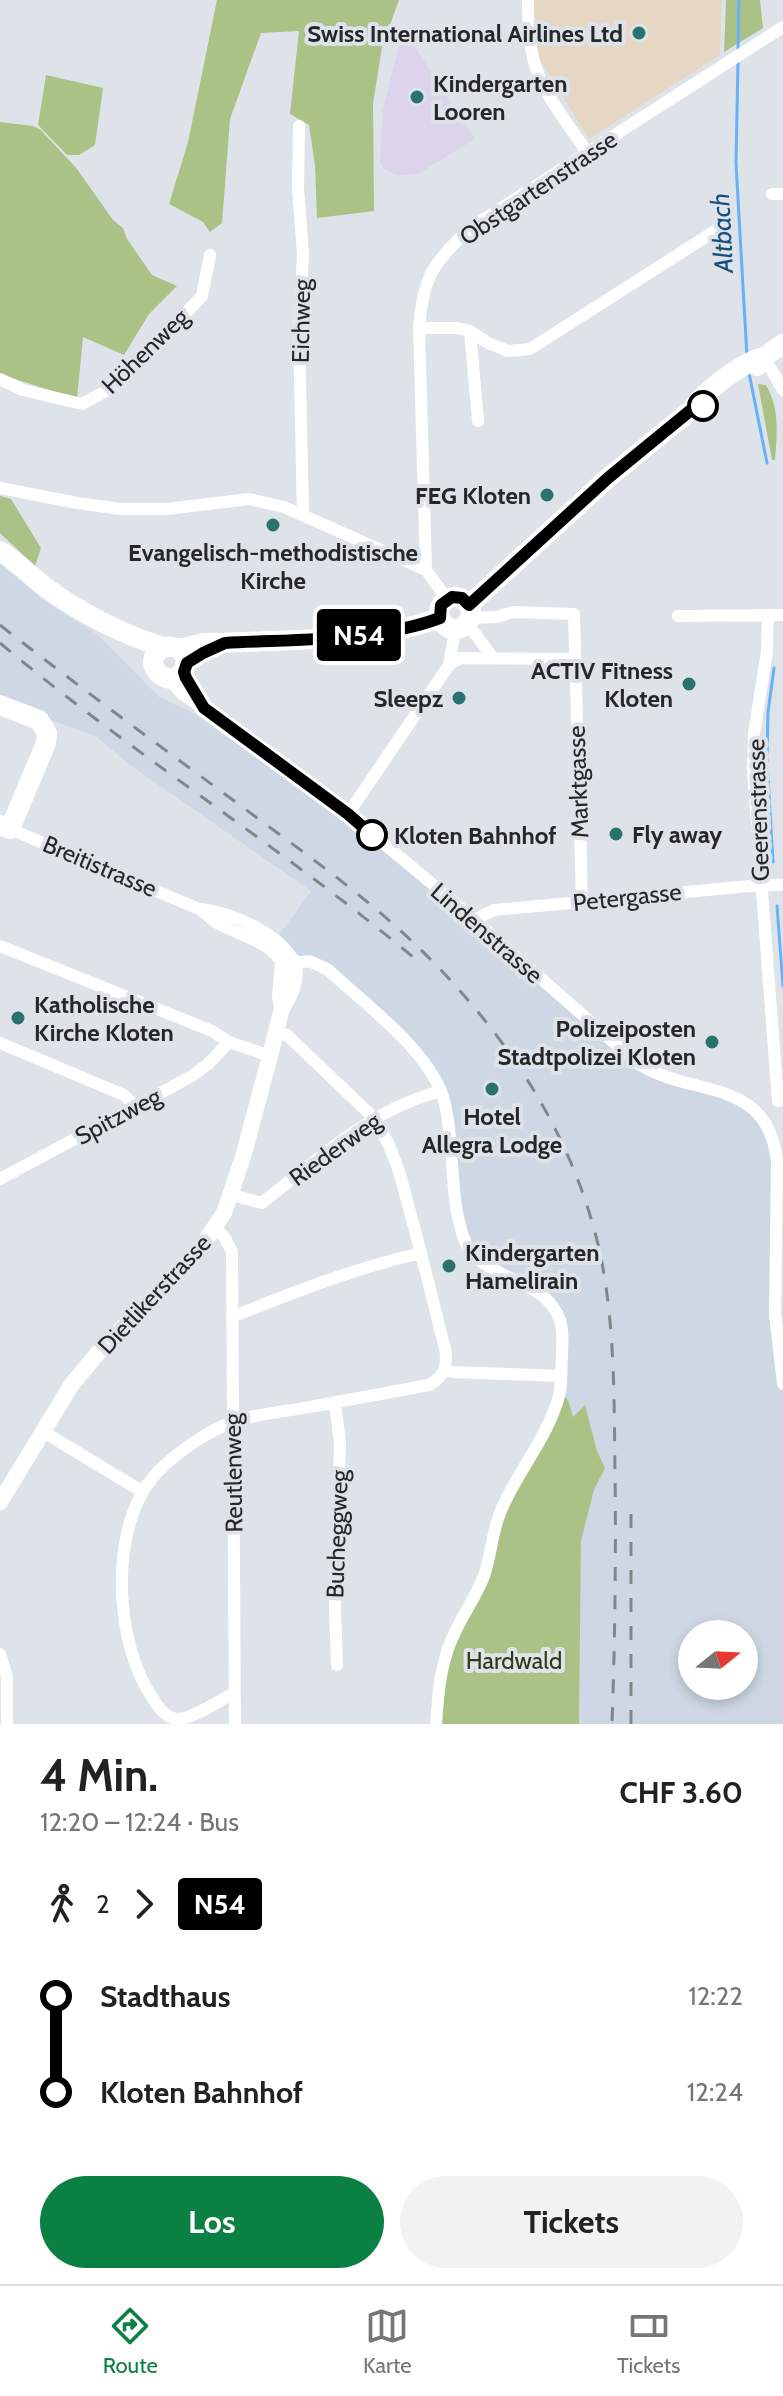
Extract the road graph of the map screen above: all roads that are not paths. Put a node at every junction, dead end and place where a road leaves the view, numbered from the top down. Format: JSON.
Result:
{"nodes":[{"id":1,"x":528,"y":0,"type":"edge"},
{"id":2,"x":783,"y":27,"type":"edge"},
{"id":3,"x":299,"y":126,"type":"dead end"},
{"id":4,"x":587,"y":152,"type":"junction"},
{"id":5,"x":726,"y":224,"type":"dead end"},
{"id":6,"x":210,"y":255,"type":"dead end"},
{"id":7,"x":419,"y":328,"type":"junction"},
{"id":8,"x":470,"y":331,"type":"junction"},
{"id":9,"x":783,"y":344,"type":"edge"},
{"id":10,"x":752,"y":365,"type":"junction"},
{"id":11,"x":0,"y":379,"type":"edge"},
{"id":12,"x":783,"y":390,"type":"edge"},
{"id":13,"x":478,"y":421,"type":"dead end"},
{"id":14,"x":0,"y":488,"type":"edge"},
{"id":15,"x":303,"y":515,"type":"junction"},
{"id":16,"x":0,"y":551,"type":"edge"},
{"id":17,"x":426,"y":570,"type":"junction"},
{"id":18,"x":447,"y":599,"type":"joint"},
{"id":19,"x":783,"y":615,"type":"edge"},
{"id":20,"x":678,"y":616,"type":"dead end"},
{"id":21,"x":768,"y":616,"type":"junction"},
{"id":22,"x":461,"y":619,"type":"junction"},
{"id":23,"x":493,"y":658,"type":"junction"},
{"id":24,"x":574,"y":659,"type":"junction"},
{"id":25,"x":173,"y":662,"type":"junction"},
{"id":26,"x":449,"y":665,"type":"junction"},
{"id":27,"x":0,"y":705,"type":"edge"},
{"id":28,"x":348,"y":814,"type":"junction"},
{"id":29,"x":5,"y":827,"type":"edge"},
{"id":30,"x":761,"y":885,"type":"junction"},
{"id":31,"x":783,"y":885,"type":"edge"},
{"id":32,"x":582,"y":902,"type":"junction"},
{"id":33,"x":474,"y":920,"type":"junction"},
{"id":34,"x":0,"y":946,"type":"edge"},
{"id":35,"x":288,"y":964,"type":"junction"},
{"id":36,"x":276,"y":1033,"type":"junction"},
{"id":37,"x":229,"y":1042,"type":"junction"},
{"id":38,"x":0,"y":1043,"type":"edge"},
{"id":39,"x":270,"y":1056,"type":"junction"},
{"id":40,"x":441,"y":1091,"type":"junction"},
{"id":41,"x":780,"y":1101,"type":"edge"},
{"id":42,"x":135,"y":1106,"type":"junction"},
{"id":43,"x":758,"y":1115,"type":"junction"},
{"id":44,"x":374,"y":1118,"type":"junction"},
{"id":45,"x":0,"y":1179,"type":"edge"},
{"id":46,"x":232,"y":1195,"type":"junction"},
{"id":47,"x":216,"y":1228,"type":"junction"},
{"id":48,"x":421,"y":1253,"type":"junction"},
{"id":49,"x":232,"y":1317,"type":"junction"},
{"id":50,"x":446,"y":1369,"type":"junction"},
{"id":51,"x":561,"y":1376,"type":"junction"},
{"id":52,"x":783,"y":1384,"type":"edge"},
{"id":53,"x":335,"y":1403,"type":"junction"},
{"id":54,"x":232,"y":1422,"type":"junction"},
{"id":55,"x":42,"y":1431,"type":"junction"},
{"id":56,"x":143,"y":1492,"type":"junction"},
{"id":57,"x":0,"y":1502,"type":"edge"},
{"id":58,"x":0,"y":1654,"type":"edge"},
{"id":59,"x":337,"y":1665,"type":"dead end"},
{"id":60,"x":234,"y":1693,"type":"junction"},
{"id":61,"x":7,"y":1724,"type":"edge"},
{"id":62,"x":235,"y":1724,"type":"edge"},
{"id":63,"x":436,"y":1724,"type":"edge"}],
"edges":[{"from":1,"to":4,"type":"street"},
{"from":2,"to":4,"type":"street","name":"Obstgartenstrasse"},
{"from":3,"to":15,"type":"street","name":"Eichweg"},
{"from":4,"to":7,"type":"street","name":"Obstgartenstrasse"},
{"from":5,"to":8,"type":"street"},
{"from":6,"to":11,"type":"street","name":"Höhenweg"},
{"from":7,"to":8,"type":"street"},
{"from":7,"to":17,"type":"street","name":"Obstgartenstrasse"},
{"from":8,"to":13,"type":"street"},
{"from":9,"to":10,"type":"main road"},
{"from":10,"to":12,"type":"street"},
{"from":10,"to":22,"type":"main road"},
{"from":14,"to":15,"type":"street"},
{"from":15,"to":17,"type":"street"},
{"from":16,"to":25,"type":"main road"},
{"from":17,"to":18,"type":"street"},
{"from":18,"to":22,"type":"main road"},
{"from":19,"to":21,"type":"street"},
{"from":20,"to":21,"type":"street"},
{"from":21,"to":30,"type":"street","name":"Geerenstrasse"},
{"from":22,"to":23,"type":"street"},
{"from":22,"to":24,"type":"street","name":"Marktgasse"},
{"from":22,"to":25,"type":"main road"},
{"from":22,"to":26,"type":"street"},
{"from":23,"to":24,"type":"street"},
{"from":23,"to":26,"type":"street"},
{"from":24,"to":32,"type":"street","name":"Marktgasse"},
{"from":25,"to":28,"type":"street","name":"Lindenstrasse"},
{"from":26,"to":28,"type":"street"},
{"from":27,"to":29,"type":"main road"},
{"from":28,"to":33,"type":"street","name":"Lindenstrasse"},
{"from":29,"to":35,"type":"street","name":"Breitistrasse"},
{"from":30,"to":31,"type":"street","name":"Petergasse"},
{"from":30,"to":32,"type":"street","name":"Petergasse"},
{"from":30,"to":41,"type":"street","name":"Geerenstrasse"},
{"from":32,"to":33,"type":"street","name":"Petergasse"},
{"from":33,"to":43,"type":"street","name":"Lindenstrasse"},
{"from":34,"to":37,"type":"street"},
{"from":35,"to":36,"type":"street","name":"Dietlikerstrasse"},
{"from":35,"to":40,"type":"street"},
{"from":36,"to":39,"type":"street","name":"Dietlikerstrasse"},
{"from":36,"to":44,"type":"street"},
{"from":37,"to":39,"type":"street"},
{"from":37,"to":42,"type":"street","name":"Spitzweg"},
{"from":38,"to":42,"type":"street"},
{"from":39,"to":46,"type":"street","name":"Dietlikerstrasse"},
{"from":40,"to":44,"type":"street","name":"Riederweg"},
{"from":40,"to":51,"type":"street"},
{"from":41,"to":43,"type":"street"},
{"from":42,"to":45,"type":"street","name":"Spitzweg"},
{"from":43,"to":52,"type":"street"},
{"from":44,"to":46,"type":"street","name":"Riederweg"},
{"from":44,"to":48,"type":"street"},
{"from":46,"to":47,"type":"street","name":"Dietlikerstrasse"},
{"from":47,"to":49,"type":"street","name":"Reutlenweg"},
{"from":47,"to":55,"type":"street","name":"Dietlikerstrasse"},
{"from":48,"to":49,"type":"street"},
{"from":48,"to":50,"type":"street"},
{"from":49,"to":54,"type":"street","name":"Reutlenweg"},
{"from":50,"to":51,"type":"street"},
{"from":50,"to":53,"type":"street"},
{"from":51,"to":63,"type":"street"},
{"from":53,"to":54,"type":"street"},
{"from":53,"to":59,"type":"street","name":"Bucheggweg"},
{"from":54,"to":56,"type":"street"},
{"from":54,"to":60,"type":"street","name":"Reutlenweg"},
{"from":55,"to":56,"type":"street"},
{"from":55,"to":57,"type":"street","name":"Dietlikerstrasse"},
{"from":56,"to":60,"type":"street"},
{"from":58,"to":61,"type":"street"},
{"from":60,"to":62,"type":"street","name":"Reutlenweg"}]}
